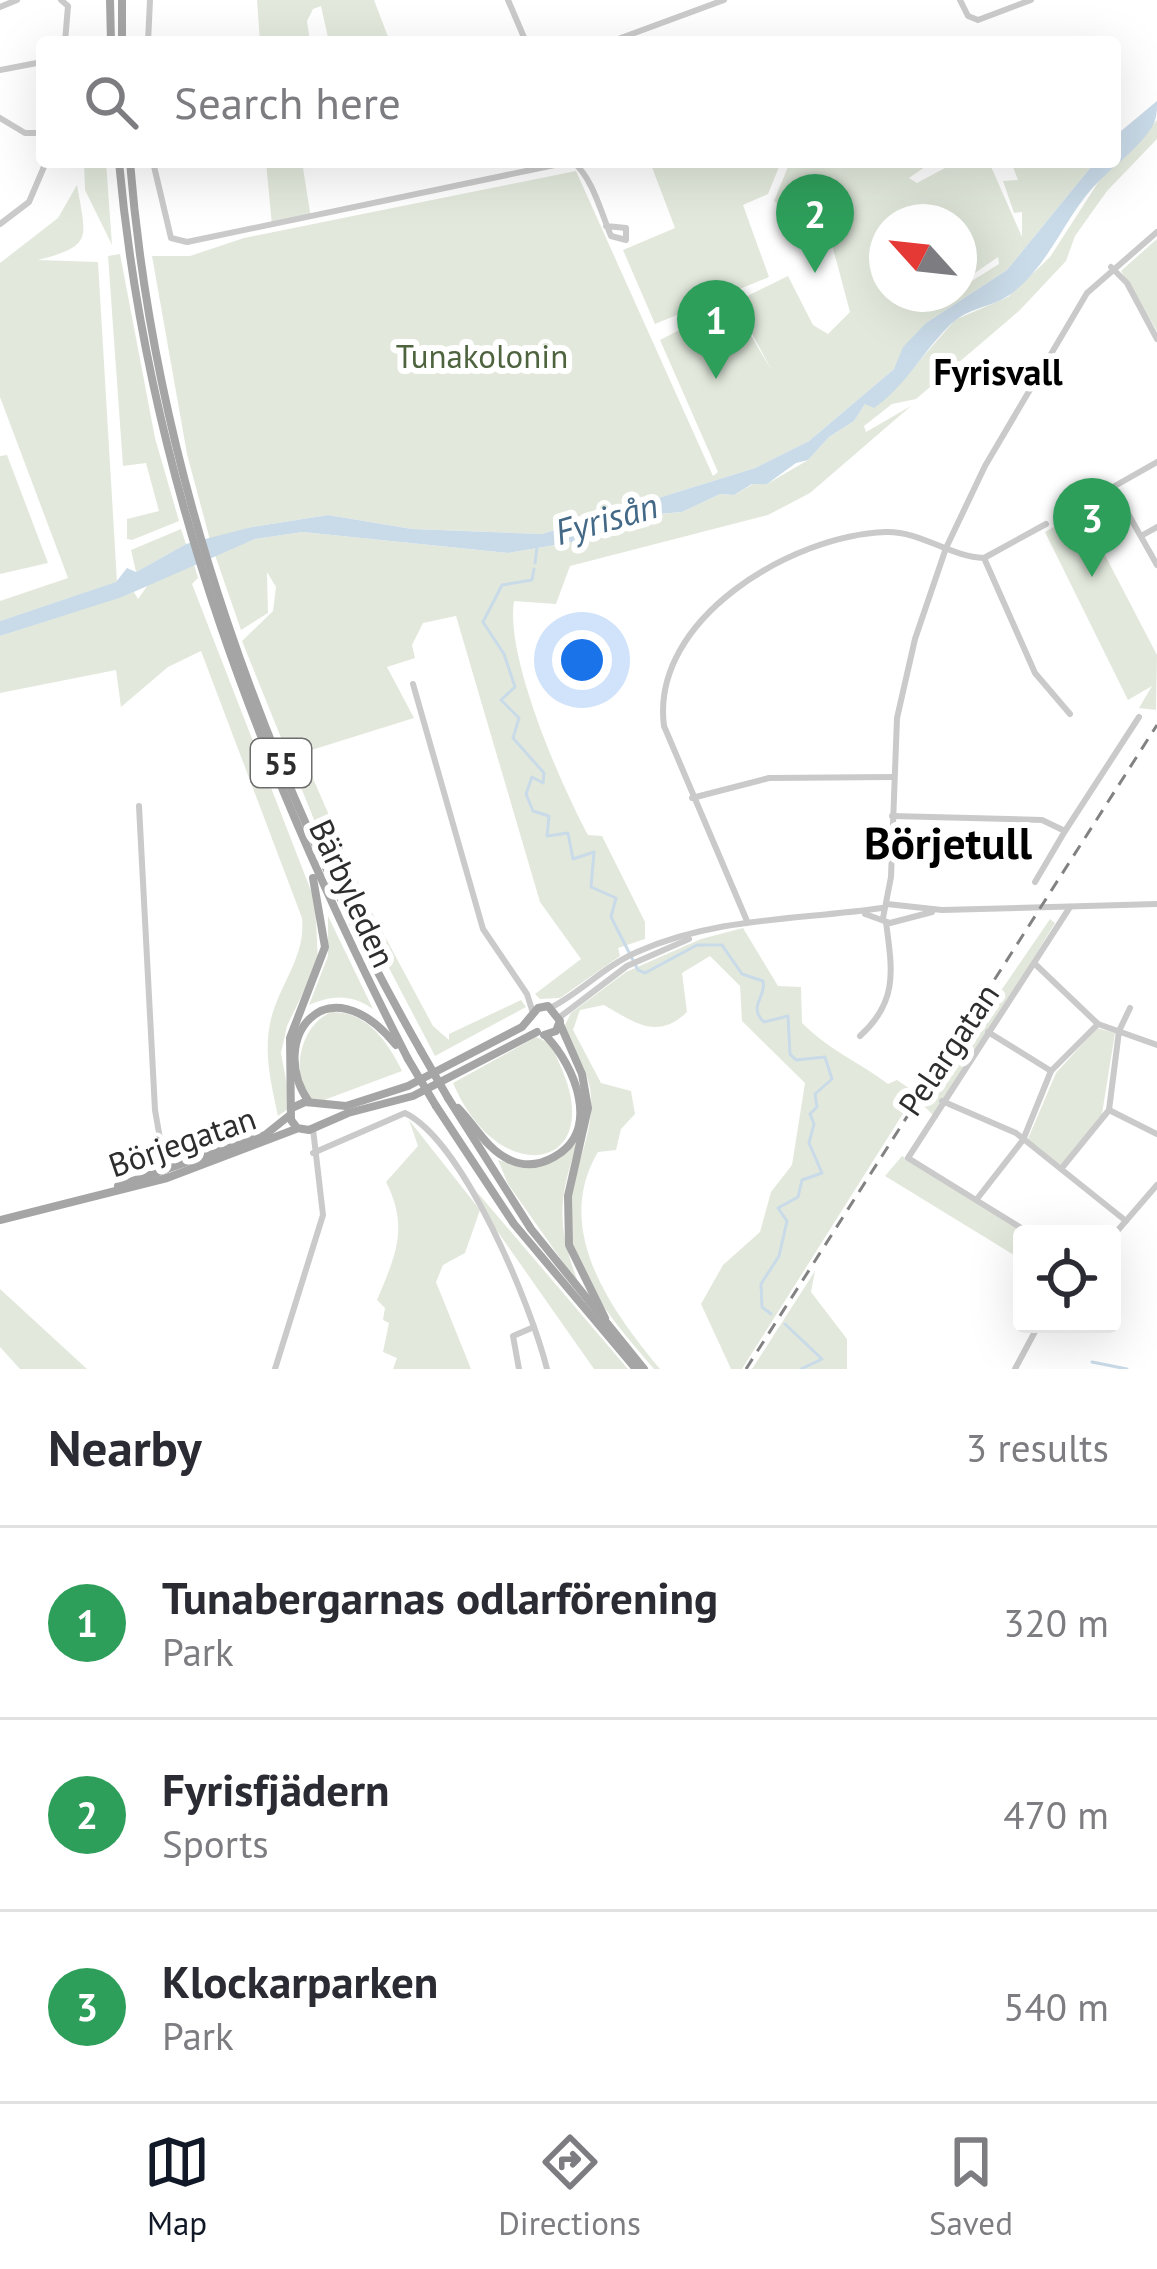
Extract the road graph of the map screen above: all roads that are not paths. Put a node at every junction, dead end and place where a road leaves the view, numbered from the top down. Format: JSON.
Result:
{"nodes":[{"id":1,"x":17,"y":0,"type":"edge"},
{"id":2,"x":61,"y":0,"type":"edge"},
{"id":3,"x":110,"y":0,"type":"edge"},
{"id":4,"x":122,"y":0,"type":"edge"},
{"id":5,"x":150,"y":0,"type":"edge"},
{"id":6,"x":508,"y":0,"type":"edge"},
{"id":7,"x":724,"y":0,"type":"edge"},
{"id":8,"x":960,"y":0,"type":"edge"},
{"id":9,"x":1031,"y":0,"type":"edge"},
{"id":10,"x":0,"y":7,"type":"edge"},
{"id":11,"x":66,"y":36,"type":"edge"},
{"id":12,"x":111,"y":36,"type":"edge"},
{"id":13,"x":122,"y":36,"type":"edge"},
{"id":14,"x":148,"y":36,"type":"edge"},
{"id":15,"x":523,"y":36,"type":"edge"},
{"id":16,"x":626,"y":36,"type":"edge"},
{"id":17,"x":36,"y":63,"type":"edge"},
{"id":18,"x":0,"y":70,"type":"edge"},
{"id":19,"x":0,"y":118,"type":"edge"},
{"id":20,"x":36,"y":133,"type":"edge"},
{"id":21,"x":43,"y":168,"type":"edge"},
{"id":22,"x":120,"y":168,"type":"edge"},
{"id":23,"x":131,"y":168,"type":"edge"},
{"id":24,"x":154,"y":168,"type":"edge"},
{"id":25,"x":542,"y":168,"type":"edge"},
{"id":26,"x":579,"y":168,"type":"edge"},
{"id":27,"x":0,"y":224,"type":"edge"},
{"id":28,"x":606,"y":226,"type":"dead end"},
{"id":29,"x":1157,"y":232,"type":"edge"},
{"id":30,"x":1111,"y":267,"type":"junction"},
{"id":31,"x":1157,"y":339,"type":"edge"},
{"id":32,"x":1157,"y":462,"type":"edge"},
{"id":33,"x":184,"y":495,"type":"junction"},
{"id":34,"x":1046,"y":524,"type":"dead end"},
{"id":35,"x":1157,"y":527,"type":"edge"},
{"id":36,"x":1141,"y":536,"type":"junction"},
{"id":37,"x":946,"y":548,"type":"junction"},
{"id":38,"x":984,"y":558,"type":"junction"},
{"id":39,"x":1157,"y":566,"type":"edge"},
{"id":40,"x":412,"y":684,"type":"dead end"},
{"id":41,"x":1070,"y":714,"type":"dead end"},
{"id":42,"x":1139,"y":717,"type":"dead end"},
{"id":43,"x":892,"y":777,"type":"junction"},
{"id":44,"x":692,"y":798,"type":"junction"},
{"id":45,"x":139,"y":806,"type":"dead end"},
{"id":46,"x":892,"y":816,"type":"junction"},
{"id":47,"x":1065,"y":831,"type":"junction"},
{"id":48,"x":311,"y":864,"type":"junction"},
{"id":49,"x":891,"y":877,"type":"junction"},
{"id":50,"x":1035,"y":882,"type":"dead end"},
{"id":51,"x":1156,"y":904,"type":"edge"},
{"id":52,"x":899,"y":905,"type":"junction"},
{"id":53,"x":884,"y":906,"type":"junction"},
{"id":54,"x":1070,"y":907,"type":"junction"},
{"id":55,"x":942,"y":910,"type":"junction"},
{"id":56,"x":856,"y":914,"type":"junction"},
{"id":57,"x":747,"y":921,"type":"junction"},
{"id":58,"x":891,"y":921,"type":"junction"},
{"id":59,"x":625,"y":962,"type":"junction"},
{"id":60,"x":1034,"y":963,"type":"junction"},
{"id":61,"x":527,"y":994,"type":"junction"},
{"id":62,"x":548,"y":1006,"type":"junction"},
{"id":63,"x":1130,"y":1008,"type":"dead end"},
{"id":64,"x":533,"y":1015,"type":"junction"},
{"id":65,"x":560,"y":1021,"type":"junction"},
{"id":66,"x":1098,"y":1024,"type":"junction"},
{"id":67,"x":1119,"y":1031,"type":"junction"},
{"id":68,"x":988,"y":1032,"type":"junction"},
{"id":69,"x":541,"y":1033,"type":"junction"},
{"id":70,"x":860,"y":1036,"type":"dead end"},
{"id":71,"x":1157,"y":1045,"type":"edge"},
{"id":72,"x":408,"y":1059,"type":"junction"},
{"id":73,"x":1052,"y":1071,"type":"junction"},
{"id":74,"x":448,"y":1098,"type":"junction"},
{"id":75,"x":942,"y":1101,"type":"junction"},
{"id":76,"x":313,"y":1105,"type":"junction"},
{"id":77,"x":1109,"y":1109,"type":"junction"},
{"id":78,"x":292,"y":1111,"type":"junction"},
{"id":79,"x":308,"y":1128,"type":"junction"},
{"id":80,"x":1157,"y":1134,"type":"edge"},
{"id":81,"x":1023,"y":1140,"type":"junction"},
{"id":82,"x":313,"y":1153,"type":"junction"},
{"id":83,"x":1061,"y":1169,"type":"junction"},
{"id":84,"x":166,"y":1173,"type":"junction"},
{"id":85,"x":1157,"y":1185,"type":"edge"},
{"id":86,"x":977,"y":1199,"type":"junction"},
{"id":87,"x":0,"y":1220,"type":"edge"},
{"id":88,"x":1126,"y":1221,"type":"junction"},
{"id":89,"x":1017,"y":1225,"type":"edge"},
{"id":90,"x":1121,"y":1227,"type":"edge"},
{"id":91,"x":534,"y":1328,"type":"junction"},
{"id":92,"x":1034,"y":1333,"type":"edge"},
{"id":93,"x":614,"y":1335,"type":"junction"},
{"id":94,"x":275,"y":1369,"type":"edge"},
{"id":95,"x":518,"y":1369,"type":"edge"},
{"id":96,"x":547,"y":1369,"type":"edge"},
{"id":97,"x":640,"y":1369,"type":"edge"},
{"id":98,"x":1015,"y":1369,"type":"edge"}],
"edges":[{"from":1,"to":10,"type":"street"},
{"from":2,"to":11,"type":"street"},
{"from":3,"to":12,"type":"main road"},
{"from":4,"to":13,"type":"main road"},
{"from":5,"to":14,"type":"street"},
{"from":6,"to":15,"type":"street"},
{"from":7,"to":16,"type":"street"},
{"from":8,"to":9,"type":"street"},
{"from":17,"to":18,"type":"street"},
{"from":19,"to":20,"type":"street"},
{"from":21,"to":27,"type":"street"},
{"from":22,"to":33,"type":"main road","name":"Bärbyleden","number":"55"},
{"from":23,"to":33,"type":"main road","name":"Bärbyleden","number":"55"},
{"from":24,"to":25,"type":"street"},
{"from":26,"to":28,"type":"street"},
{"from":29,"to":30,"type":"street"},
{"from":30,"to":31,"type":"street"},
{"from":30,"to":37,"type":"street"},
{"from":32,"to":36,"type":"street"},
{"from":33,"to":48,"type":"main road","name":"Bärbyleden","number":"55"},
{"from":33,"to":74,"type":"main road","name":"Bärbyleden","number":"55","bridge":true},
{"from":34,"to":38,"type":"street"},
{"from":35,"to":36,"type":"street"},
{"from":36,"to":39,"type":"street"},
{"from":37,"to":38,"type":"street"},
{"from":37,"to":43,"type":"street"},
{"from":37,"to":44,"type":"street"},
{"from":38,"to":41,"type":"street"},
{"from":40,"to":61,"type":"street"},
{"from":42,"to":47,"type":"street"},
{"from":43,"to":44,"type":"street"},
{"from":43,"to":46,"type":"street"},
{"from":44,"to":57,"type":"street"},
{"from":45,"to":84,"type":"street"},
{"from":46,"to":47,"type":"street"},
{"from":46,"to":49,"type":"street"},
{"from":47,"to":50,"type":"street"},
{"from":48,"to":72,"type":"main road","name":"Bärbyleden","number":"55"},
{"from":48,"to":78,"type":"main road"},
{"from":49,"to":52,"type":"street"},
{"from":49,"to":53,"type":"street"},
{"from":51,"to":54,"type":"street"},
{"from":52,"to":53,"type":"street"},
{"from":52,"to":55,"type":"street"},
{"from":52,"to":58,"type":"street"},
{"from":53,"to":56,"type":"street"},
{"from":53,"to":58,"type":"street"},
{"from":54,"to":55,"type":"street"},
{"from":54,"to":60,"type":"street","name":"Pelargatan"},
{"from":55,"to":58,"type":"street"},
{"from":56,"to":57,"type":"street"},
{"from":56,"to":58,"type":"street"},
{"from":57,"to":59,"type":"street"},
{"from":58,"to":70,"type":"street"},
{"from":59,"to":62,"type":"street"},
{"from":59,"to":65,"type":"street"},
{"from":60,"to":66,"type":"street"},
{"from":60,"to":68,"type":"street","name":"Pelargatan"},
{"from":61,"to":62,"type":"street"},
{"from":61,"to":64,"type":"street"},
{"from":62,"to":64,"type":"main road"},
{"from":62,"to":65,"type":"main road"},
{"from":63,"to":67,"type":"street"},
{"from":64,"to":69,"type":"main road"},
{"from":64,"to":76,"type":"main road"},
{"from":65,"to":69,"type":"main road","name":"Börjegatan"},
{"from":65,"to":93,"type":"main road"},
{"from":66,"to":67,"type":"street"},
{"from":66,"to":73,"type":"street"},
{"from":67,"to":71,"type":"street"},
{"from":67,"to":77,"type":"street"},
{"from":68,"to":73,"type":"street"},
{"from":68,"to":75,"type":"street","name":"Pelargatan"},
{"from":69,"to":74,"type":"main road"},
{"from":69,"to":79,"type":"main road","name":"Börjegatan"},
{"from":72,"to":76,"type":"main road"},
{"from":72,"to":97,"type":"main road","name":"Bärbyleden","number":"55","bridge":true},
{"from":73,"to":81,"type":"street"},
{"from":74,"to":93,"type":"main road","name":"Bärbyleden","number":"55"},
{"from":75,"to":81,"type":"street"},
{"from":75,"to":86,"type":"street","name":"Pelargatan"},
{"from":76,"to":78,"type":"main road","name":"Börjegatan"},
{"from":76,"to":79,"type":"main road"},
{"from":77,"to":80,"type":"street"},
{"from":77,"to":83,"type":"street"},
{"from":78,"to":79,"type":"main road"},
{"from":78,"to":84,"type":"main road","name":"Börjegatan"},
{"from":79,"to":82,"type":"street"},
{"from":79,"to":84,"type":"main road","name":"Börjegatan"},
{"from":81,"to":83,"type":"street"},
{"from":81,"to":86,"type":"street"},
{"from":82,"to":91,"type":"street"},
{"from":82,"to":94,"type":"street"},
{"from":83,"to":88,"type":"street"},
{"from":84,"to":87,"type":"main road","name":"Börjegatan"},
{"from":85,"to":88,"type":"street"},
{"from":86,"to":89,"type":"street","name":"Pelargatan"},
{"from":88,"to":90,"type":"street"},
{"from":91,"to":95,"type":"street"},
{"from":91,"to":96,"type":"street"},
{"from":92,"to":98,"type":"street"},
{"from":93,"to":97,"type":"main road","name":"Bärbyleden","number":"55"}]}
